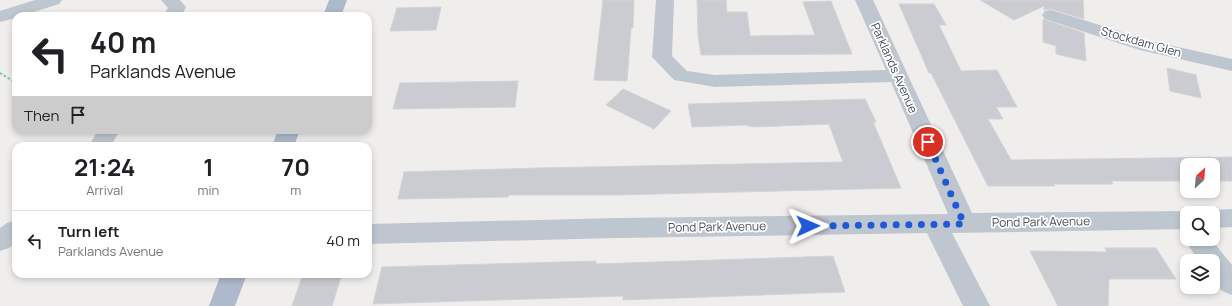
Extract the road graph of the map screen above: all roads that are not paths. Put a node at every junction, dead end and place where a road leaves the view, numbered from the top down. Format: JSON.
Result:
{"nodes":[{"id":1,"x":53,"y":0,"type":"edge"},
{"id":2,"x":170,"y":0,"type":"edge"},
{"id":3,"x":338,"y":0,"type":"edge"},
{"id":4,"x":665,"y":0,"type":"edge"},
{"id":5,"x":864,"y":0,"type":"edge"},
{"id":6,"x":16,"y":12,"type":"edge"},
{"id":7,"x":174,"y":12,"type":"edge"},
{"id":8,"x":334,"y":12,"type":"edge"},
{"id":9,"x":12,"y":13,"type":"edge"},
{"id":10,"x":1051,"y":15,"type":"dead end"},
{"id":11,"x":0,"y":17,"type":"edge"},
{"id":12,"x":1232,"y":65,"type":"edge"},
{"id":13,"x":897,"y":76,"type":"junction"},
{"id":14,"x":1232,"y":218,"type":"edge"},
{"id":15,"x":1220,"y":219,"type":"edge"},
{"id":16,"x":1180,"y":222,"type":"edge"},
{"id":17,"x":935,"y":224,"type":"junction"},
{"id":18,"x":964,"y":224,"type":"junction"},
{"id":19,"x":12,"y":233,"type":"edge"},
{"id":20,"x":372,"y":234,"type":"edge"},
{"id":21,"x":0,"y":242,"type":"edge"},
{"id":22,"x":1202,"y":246,"type":"edge"},
{"id":23,"x":232,"y":278,"type":"edge"},
{"id":24,"x":1232,"y":284,"type":"edge"},
{"id":25,"x":222,"y":306,"type":"edge"},
{"id":26,"x":977,"y":306,"type":"edge"}],
"edges":[{"from":1,"to":6,"type":"street"},
{"from":2,"to":7,"type":"street"},
{"from":3,"to":8,"type":"main road"},
{"from":4,"to":13,"type":"street"},
{"from":5,"to":13,"type":"street","name":"Parklands Avenue"},
{"from":9,"to":11,"type":"street"},
{"from":10,"to":12,"type":"street","name":"Stockdam Glen"},
{"from":13,"to":18,"type":"street","name":"Parklands Avenue"},
{"from":14,"to":15,"type":"street"},
{"from":16,"to":18,"type":"street","name":"Pond Park Avenue"},
{"from":17,"to":18,"type":"street","name":"Pond Park Avenue"},
{"from":17,"to":20,"type":"street","name":"Pond Park Avenue"},
{"from":17,"to":26,"type":"street"},
{"from":19,"to":21,"type":"street"},
{"from":22,"to":24,"type":"street"},
{"from":23,"to":25,"type":"main road"}]}
